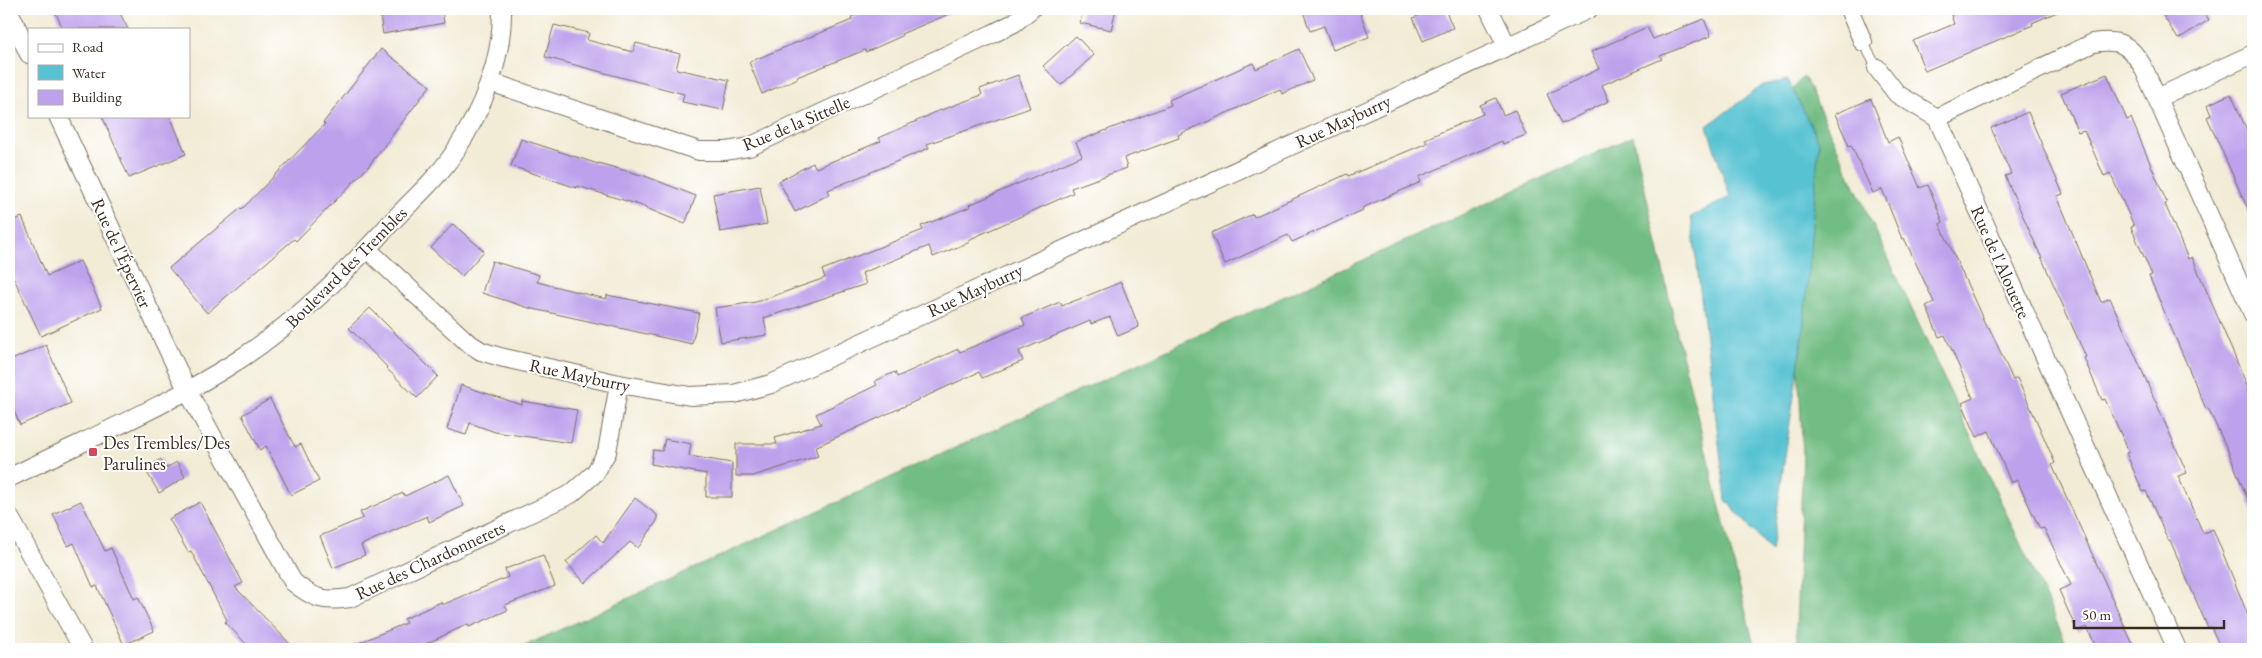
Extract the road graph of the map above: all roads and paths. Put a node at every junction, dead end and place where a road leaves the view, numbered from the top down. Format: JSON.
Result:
{"nodes":[{"id":1,"x":502,"y":9,"type":"edge"},
{"id":2,"x":1031,"y":9,"type":"edge"},
{"id":3,"x":1489,"y":9,"type":"edge"},
{"id":4,"x":1589,"y":9,"type":"edge"},
{"id":5,"x":1848,"y":9,"type":"edge"},
{"id":6,"x":9,"y":11,"type":"edge"},
{"id":7,"x":1863,"y":42,"type":"joint"},
{"id":8,"x":1507,"y":46,"type":"junction"},
{"id":9,"x":28,"y":52,"type":"edge"},
{"id":10,"x":2253,"y":54,"type":"edge"},
{"id":11,"x":1877,"y":68,"type":"joint"},
{"id":12,"x":490,"y":82,"type":"junction"},
{"id":13,"x":2157,"y":98,"type":"junction"},
{"id":14,"x":59,"y":118,"type":"edge"},
{"id":15,"x":1937,"y":118,"type":"junction"},
{"id":16,"x":367,"y":249,"type":"junction"},
{"id":17,"x":2253,"y":314,"type":"edge"},
{"id":18,"x":619,"y":384,"type":"junction"},
{"id":19,"x":187,"y":390,"type":"junction"},
{"id":20,"x":9,"y":478,"type":"edge"},
{"id":21,"x":9,"y":516,"type":"edge"},
{"id":22,"x":83,"y":649,"type":"edge"},
{"id":23,"x":2177,"y":649,"type":"edge"}],
"edges":[{"from":1,"to":12,"type":"street","name":"Boulevard des Trembles"},
{"from":2,"to":12,"type":"street","name":"Rue de la Sittelle"},
{"from":3,"to":8,"type":"street"},
{"from":4,"to":8,"type":"street","name":"Rue Mayburry"},
{"from":5,"to":7,"type":"street"},
{"from":6,"to":9,"type":"street"},
{"from":7,"to":11,"type":"lane"},
{"from":8,"to":18,"type":"street","name":"Rue Mayburry"},
{"from":10,"to":13,"type":"street"},
{"from":11,"to":15,"type":"street"},
{"from":12,"to":16,"type":"street","name":"Boulevard des Trembles"},
{"from":13,"to":15,"type":"street"},
{"from":13,"to":17,"type":"street"},
{"from":14,"to":19,"type":"street","name":"Rue de l'Épervier"},
{"from":15,"to":23,"type":"street","name":"Rue de l'Alouette"},
{"from":16,"to":18,"type":"street","name":"Rue Mayburry"},
{"from":16,"to":19,"type":"street","name":"Boulevard des Trembles"},
{"from":18,"to":19,"type":"street","name":"Rue des Chardonnerets"},
{"from":19,"to":20,"type":"street","name":"Boulevard des Trembles"},
{"from":21,"to":22,"type":"street"}]}
